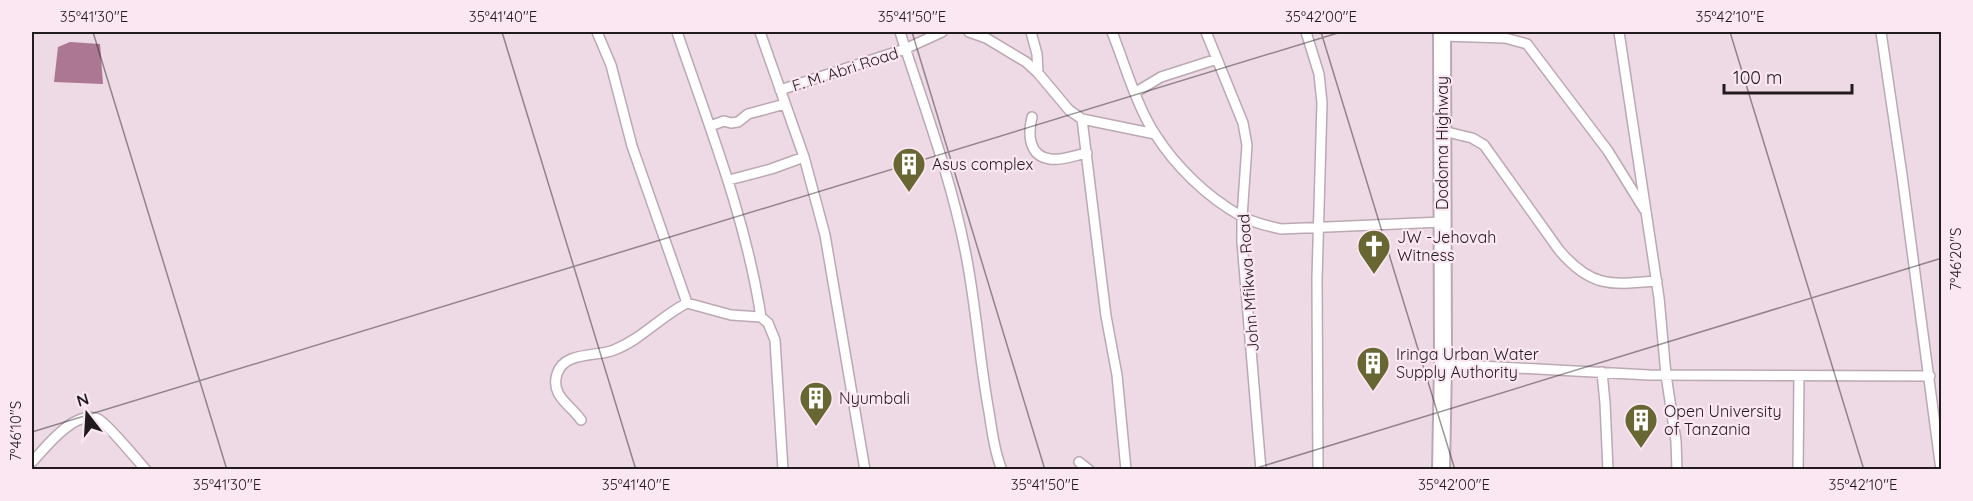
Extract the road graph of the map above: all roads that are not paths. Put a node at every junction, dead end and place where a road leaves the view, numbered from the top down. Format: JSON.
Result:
{"nodes":[{"id":1,"x":597,"y":32,"type":"edge"},
{"id":2,"x":677,"y":32,"type":"edge"},
{"id":3,"x":760,"y":32,"type":"edge"},
{"id":4,"x":900,"y":32,"type":"edge"},
{"id":5,"x":942,"y":32,"type":"edge"},
{"id":6,"x":969,"y":32,"type":"edge"},
{"id":7,"x":1031,"y":32,"type":"edge"},
{"id":8,"x":1112,"y":32,"type":"edge"},
{"id":9,"x":1206,"y":32,"type":"edge"},
{"id":10,"x":1305,"y":32,"type":"edge"},
{"id":11,"x":1619,"y":32,"type":"edge"},
{"id":12,"x":1881,"y":32,"type":"edge"},
{"id":13,"x":1442,"y":34,"type":"edge"},
{"id":14,"x":905,"y":49,"type":"junction"},
{"id":15,"x":1216,"y":58,"type":"junction"},
{"id":16,"x":1038,"y":73,"type":"junction"},
{"id":17,"x":780,"y":90,"type":"junction"},
{"id":18,"x":1136,"y":92,"type":"junction"},
{"id":19,"x":785,"y":104,"type":"junction"},
{"id":20,"x":1032,"y":117,"type":"dead end"},
{"id":21,"x":1082,"y":120,"type":"junction"},
{"id":22,"x":710,"y":126,"type":"junction"},
{"id":23,"x":1443,"y":131,"type":"junction"},
{"id":24,"x":1155,"y":134,"type":"junction"},
{"id":25,"x":1087,"y":153,"type":"junction"},
{"id":26,"x":804,"y":157,"type":"junction"},
{"id":27,"x":729,"y":180,"type":"junction"},
{"id":28,"x":1646,"y":211,"type":"junction"},
{"id":29,"x":1242,"y":217,"type":"junction"},
{"id":30,"x":1442,"y":222,"type":"junction"},
{"id":31,"x":1320,"y":228,"type":"junction"},
{"id":32,"x":1657,"y":281,"type":"junction"},
{"id":33,"x":687,"y":303,"type":"junction"},
{"id":34,"x":761,"y":317,"type":"junction"},
{"id":35,"x":1443,"y":364,"type":"junction"},
{"id":36,"x":1602,"y":372,"type":"junction"},
{"id":37,"x":1666,"y":375,"type":"junction"},
{"id":38,"x":1799,"y":376,"type":"junction"},
{"id":39,"x":1930,"y":376,"type":"junction"},
{"id":40,"x":581,"y":420,"type":"dead end"},
{"id":41,"x":32,"y":462,"type":"edge"},
{"id":42,"x":1079,"y":462,"type":"dead end"},
{"id":43,"x":146,"y":470,"type":"edge"},
{"id":44,"x":783,"y":470,"type":"edge"},
{"id":45,"x":865,"y":470,"type":"edge"},
{"id":46,"x":1002,"y":470,"type":"edge"},
{"id":47,"x":1089,"y":470,"type":"edge"},
{"id":48,"x":1126,"y":470,"type":"edge"},
{"id":49,"x":1261,"y":470,"type":"edge"},
{"id":50,"x":1318,"y":470,"type":"edge"},
{"id":51,"x":1441,"y":470,"type":"edge"},
{"id":52,"x":1608,"y":470,"type":"edge"},
{"id":53,"x":1677,"y":470,"type":"edge"},
{"id":54,"x":1798,"y":470,"type":"edge"},
{"id":55,"x":1941,"y":470,"type":"edge"}],
"edges":[{"from":1,"to":33,"type":"street"},
{"from":2,"to":22,"type":"street"},
{"from":3,"to":17,"type":"street"},
{"from":4,"to":14,"type":"street"},
{"from":5,"to":14,"type":"street","name":"F. M. Abri Road"},
{"from":6,"to":16,"type":"street"},
{"from":7,"to":16,"type":"street"},
{"from":8,"to":18,"type":"street"},
{"from":9,"to":15,"type":"street","name":"John Mfikwa Road"},
{"from":10,"to":31,"type":"street"},
{"from":11,"to":28,"type":"street"},
{"from":12,"to":39,"type":"street"},
{"from":13,"to":23,"type":"highway","name":"Dodoma Highway"},
{"from":13,"to":28,"type":"street"},
{"from":14,"to":17,"type":"street","name":"F. M. Abri Road"},
{"from":14,"to":46,"type":"street"},
{"from":15,"to":18,"type":"street"},
{"from":15,"to":29,"type":"street","name":"John Mfikwa Road"},
{"from":16,"to":21,"type":"street"},
{"from":17,"to":19,"type":"street"},
{"from":18,"to":24,"type":"street"},
{"from":19,"to":22,"type":"street"},
{"from":19,"to":26,"type":"street"},
{"from":20,"to":25,"type":"street"},
{"from":21,"to":24,"type":"street"},
{"from":21,"to":25,"type":"street"},
{"from":22,"to":27,"type":"street"},
{"from":23,"to":30,"type":"highway","name":"Dodoma Highway"},
{"from":23,"to":32,"type":"street"},
{"from":24,"to":29,"type":"street"},
{"from":25,"to":48,"type":"street"},
{"from":26,"to":27,"type":"street"},
{"from":26,"to":45,"type":"street"},
{"from":27,"to":34,"type":"street"},
{"from":28,"to":32,"type":"street"},
{"from":29,"to":31,"type":"street"},
{"from":29,"to":49,"type":"street","name":"John Mfikwa Road"},
{"from":30,"to":31,"type":"street"},
{"from":30,"to":35,"type":"highway","name":"Dodoma Highway"},
{"from":31,"to":50,"type":"street"},
{"from":32,"to":37,"type":"street"},
{"from":33,"to":34,"type":"street"},
{"from":33,"to":40,"type":"street"},
{"from":34,"to":44,"type":"street"},
{"from":35,"to":36,"type":"street"},
{"from":35,"to":51,"type":"highway","name":"Dodoma Highway"},
{"from":36,"to":37,"type":"street"},
{"from":36,"to":52,"type":"street"},
{"from":37,"to":38,"type":"street"},
{"from":37,"to":53,"type":"street"},
{"from":38,"to":39,"type":"street"},
{"from":38,"to":54,"type":"street"},
{"from":39,"to":55,"type":"street"},
{"from":41,"to":43,"type":"street"},
{"from":42,"to":47,"type":"street"}]}
